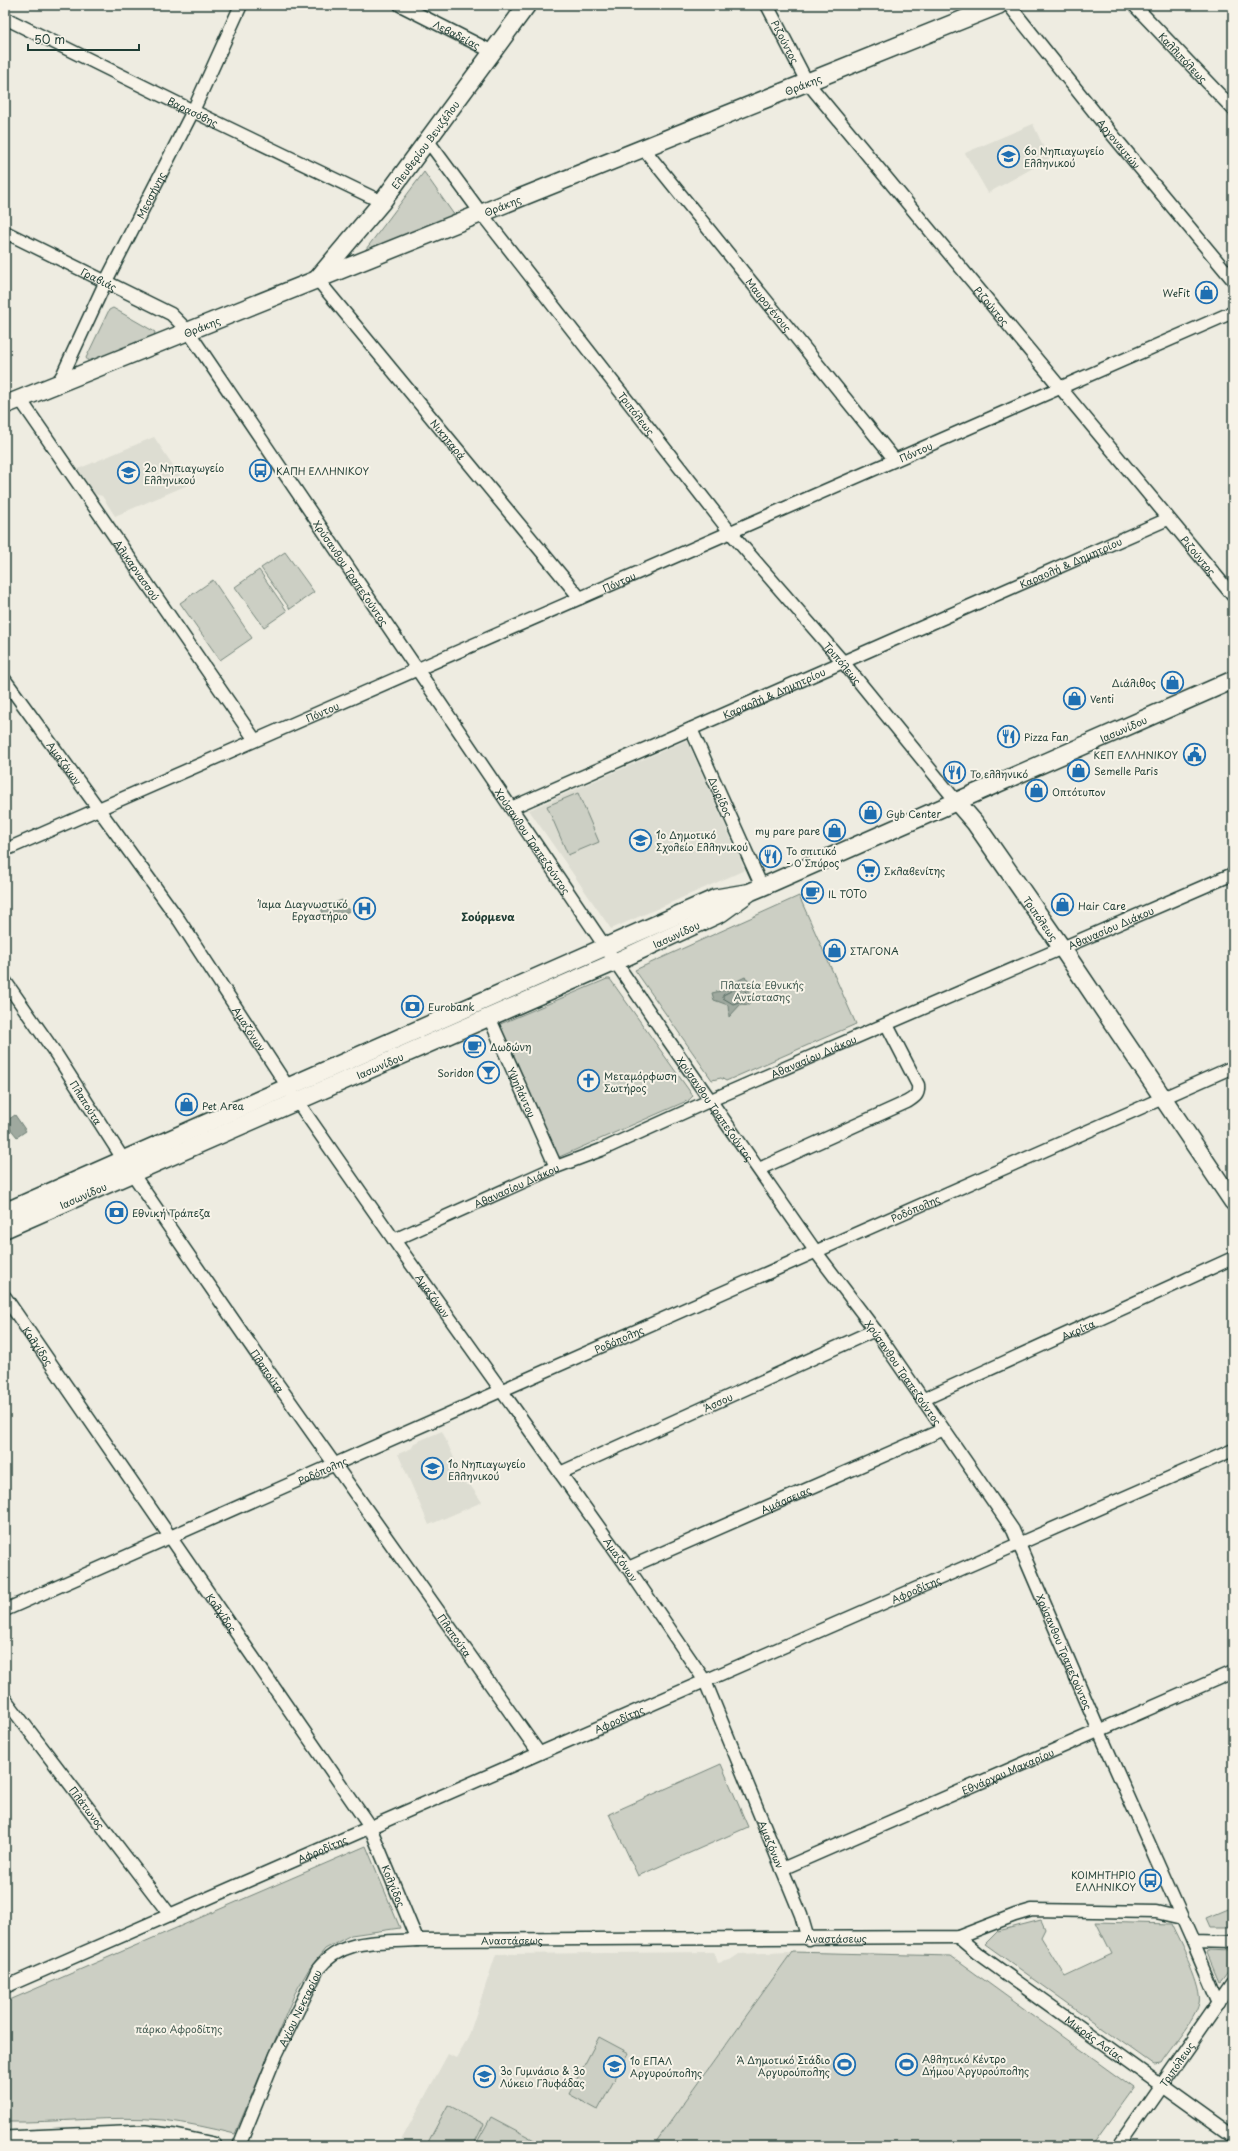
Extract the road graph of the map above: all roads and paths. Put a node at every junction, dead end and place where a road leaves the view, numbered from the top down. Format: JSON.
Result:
{"nodes":[{"id":1,"x":241,"y":5,"type":"edge"},
{"id":2,"x":400,"y":5,"type":"edge"},
{"id":3,"x":527,"y":5,"type":"edge"},
{"id":4,"x":767,"y":5,"type":"edge"},
{"id":5,"x":999,"y":5,"type":"edge"},
{"id":6,"x":1009,"y":5,"type":"edge"},
{"id":7,"x":1134,"y":5,"type":"edge"},
{"id":8,"x":5,"y":18,"type":"edge"},
{"id":9,"x":493,"y":52,"type":"junction"},
{"id":10,"x":807,"y":82,"type":"junction"},
{"id":11,"x":1233,"y":109,"type":"edge"},
{"id":12,"x":193,"y":111,"type":"junction"},
{"id":13,"x":428,"y":141,"type":"junction"},
{"id":14,"x":643,"y":148,"type":"junction"},
{"id":15,"x":382,"y":202,"type":"junction"},
{"id":16,"x":481,"y":213,"type":"junction"},
{"id":17,"x":5,"y":232,"type":"edge"},
{"id":18,"x":317,"y":279,"type":"junction"},
{"id":19,"x":1233,"y":280,"type":"edge"},
{"id":20,"x":106,"y":281,"type":"junction"},
{"id":21,"x":1233,"y":312,"type":"edge"},
{"id":22,"x":188,"y":331,"type":"junction"},
{"id":23,"x":57,"y":384,"type":"junction"},
{"id":24,"x":1059,"y":388,"type":"junction"},
{"id":25,"x":12,"y":402,"type":"edge"},
{"id":26,"x":895,"y":460,"type":"junction"},
{"id":27,"x":1168,"y":519,"type":"junction"},
{"id":28,"x":730,"y":532,"type":"junction"},
{"id":29,"x":1233,"y":596,"type":"edge"},
{"id":30,"x":580,"y":598,"type":"junction"},
{"id":31,"x":843,"y":662,"type":"junction"},
{"id":32,"x":417,"y":669,"type":"junction"},
{"id":33,"x":5,"y":680,"type":"edge"},
{"id":34,"x":1233,"y":680,"type":"edge"},
{"id":35,"x":692,"y":729,"type":"junction"},
{"id":36,"x":255,"y":740,"type":"junction"},
{"id":37,"x":956,"y":801,"type":"junction"},
{"id":38,"x":511,"y":808,"type":"junction"},
{"id":39,"x":98,"y":809,"type":"junction"},
{"id":40,"x":5,"y":850,"type":"edge"},
{"id":41,"x":1233,"y":874,"type":"edge"},
{"id":42,"x":756,"y":889,"type":"junction"},
{"id":43,"x":1062,"y":948,"type":"junction"},
{"id":44,"x":610,"y":955,"type":"junction"},
{"id":45,"x":5,"y":981,"type":"edge"},
{"id":46,"x":489,"y":1017,"type":"junction"},
{"id":47,"x":887,"y":1025,"type":"junction"},
{"id":48,"x":1233,"y":1067,"type":"edge"},
{"id":49,"x":293,"y":1094,"type":"junction"},
{"id":50,"x":1162,"y":1099,"type":"junction"},
{"id":51,"x":711,"y":1100,"type":"junction"},
{"id":52,"x":128,"y":1166,"type":"junction"},
{"id":53,"x":556,"y":1167,"type":"junction"},
{"id":54,"x":759,"y":1169,"type":"junction"},
{"id":55,"x":1233,"y":1202,"type":"edge"},
{"id":56,"x":5,"y":1212,"type":"edge"},
{"id":57,"x":5,"y":1229,"type":"edge"},
{"id":58,"x":394,"y":1240,"type":"junction"},
{"id":59,"x":816,"y":1252,"type":"junction"},
{"id":60,"x":1233,"y":1258,"type":"edge"},
{"id":61,"x":5,"y":1297,"type":"edge"},
{"id":62,"x":875,"y":1330,"type":"junction"},
{"id":63,"x":502,"y":1391,"type":"junction"},
{"id":64,"x":922,"y":1400,"type":"junction"},
{"id":65,"x":942,"y":1430,"type":"junction"},
{"id":66,"x":1233,"y":1450,"type":"edge"},
{"id":67,"x":336,"y":1464,"type":"junction"},
{"id":68,"x":560,"y":1472,"type":"junction"},
{"id":69,"x":171,"y":1537,"type":"junction"},
{"id":70,"x":1020,"y":1543,"type":"junction"},
{"id":71,"x":628,"y":1568,"type":"junction"},
{"id":72,"x":5,"y":1610,"type":"edge"},
{"id":73,"x":1233,"y":1672,"type":"edge"},
{"id":74,"x":705,"y":1681,"type":"junction"},
{"id":75,"x":5,"y":1699,"type":"edge"},
{"id":76,"x":10,"y":1713,"type":"edge"},
{"id":77,"x":1099,"y":1731,"type":"junction"},
{"id":78,"x":539,"y":1753,"type":"junction"},
{"id":79,"x":370,"y":1827,"type":"junction"},
{"id":80,"x":782,"y":1869,"type":"junction"},
{"id":81,"x":170,"y":1915,"type":"junction"},
{"id":82,"x":1182,"y":1918,"type":"junction"},
{"id":83,"x":958,"y":1937,"type":"junction"},
{"id":84,"x":808,"y":1939,"type":"junction"},
{"id":85,"x":417,"y":1940,"type":"junction"},
{"id":86,"x":1193,"y":1942,"type":"junction"},
{"id":87,"x":1233,"y":1943,"type":"edge"},
{"id":88,"x":1233,"y":1982,"type":"edge"},
{"id":89,"x":5,"y":1987,"type":"edge"},
{"id":90,"x":1219,"y":2003,"type":"junction"},
{"id":91,"x":1161,"y":2086,"type":"junction"},
{"id":92,"x":1233,"y":2137,"type":"edge"},
{"id":93,"x":5,"y":2140,"type":"edge"},
{"id":94,"x":213,"y":2146,"type":"edge"},
{"id":95,"x":239,"y":2146,"type":"edge"},
{"id":96,"x":1119,"y":2146,"type":"edge"}],
"edges":[{"from":1,"to":12,"type":"street","name":"Μεσσήνης"},
{"from":2,"to":9,"type":"street","name":"Λεβαδείας"},
{"from":3,"to":9,"type":"street","name":"Ελευθερίου Βενιζέλου"},
{"from":4,"to":10,"type":"street","name":"Ριζούντος"},
{"from":5,"to":10,"type":"street","name":"Θράκης"},
{"from":6,"to":19,"type":"street","name":"Αργοναυτών"},
{"from":7,"to":11,"type":"street","name":"Καλλιπόλεως"},
{"from":8,"to":12,"type":"street","name":"Βαρασόβης"},
{"from":9,"to":13,"type":"street","name":"Ελευθερίου Βενιζέλου"},
{"from":10,"to":14,"type":"street","name":"Θράκης"},
{"from":10,"to":24,"type":"street","name":"Ριζούντος"},
{"from":12,"to":15,"type":"street","name":"Βαρασόβης"},
{"from":12,"to":20,"type":"street","name":"Μεσσήνης"},
{"from":13,"to":15,"type":"street","name":"Ελευθερίου Βενιζέλου"},
{"from":13,"to":16,"type":"street","name":"Τριπόλεως"},
{"from":14,"to":16,"type":"street","name":"Θράκης"},
{"from":14,"to":26,"type":"street","name":"Μαυρογένους"},
{"from":15,"to":18,"type":"street","name":"Ελευθερίου Βενιζέλου"},
{"from":16,"to":18,"type":"street","name":"Θράκης"},
{"from":16,"to":28,"type":"street","name":"Τριπόλεως"},
{"from":17,"to":20,"type":"street","name":"Γραβιάς"},
{"from":18,"to":22,"type":"street","name":"Θράκης"},
{"from":18,"to":30,"type":"street","name":"Νικηταρά"},
{"from":20,"to":22,"type":"street","name":"Γραβιάς"},
{"from":20,"to":23,"type":"street","name":"Μεσσήνης"},
{"from":21,"to":24,"type":"street","name":"Πόντου"},
{"from":22,"to":23,"type":"street","name":"Θράκης"},
{"from":22,"to":32,"type":"street","name":"Χρύσανθου Τραπεζούντος"},
{"from":23,"to":25,"type":"street","name":"Θράκης"},
{"from":24,"to":26,"type":"street","name":"Πόντου"},
{"from":24,"to":27,"type":"street","name":"Ριζούντος"},
{"from":25,"to":36,"type":"street","name":"Αλικαρνασσού"},
{"from":26,"to":28,"type":"street","name":"Πόντου"},
{"from":27,"to":29,"type":"street","name":"Ριζούντος"},
{"from":27,"to":31,"type":"street","name":"Καραολή & Δημητρίου"},
{"from":28,"to":30,"type":"street","name":"Πόντου"},
{"from":28,"to":31,"type":"street","name":"Τριπόλεως"},
{"from":30,"to":32,"type":"street","name":"Πόντου"},
{"from":31,"to":35,"type":"street","name":"Καραολή & Δημητρίου"},
{"from":31,"to":37,"type":"street","name":"Τριπόλεως"},
{"from":32,"to":36,"type":"street","name":"Πόντου"},
{"from":32,"to":38,"type":"street","name":"Χρύσανθου Τραπεζούντος"},
{"from":33,"to":39,"type":"street","name":"Αμαζόνων"},
{"from":34,"to":37,"type":"street","name":"Ιασωνίδου"},
{"from":35,"to":38,"type":"street","name":"Καραολή & Δημητρίου"},
{"from":35,"to":42,"type":"street","name":"Δωρίδος"},
{"from":36,"to":39,"type":"street","name":"Πόντου"},
{"from":37,"to":42,"type":"street","name":"Ιασωνίδου"},
{"from":37,"to":43,"type":"street","name":"Τριπόλεως"},
{"from":38,"to":44,"type":"street","name":"Χρύσανθου Τραπεζούντος"},
{"from":39,"to":40,"type":"street","name":"Πόντου"},
{"from":39,"to":49,"type":"street","name":"Αμαζόνων"},
{"from":41,"to":43,"type":"street","name":"Αθανασίου Διάκου"},
{"from":42,"to":44,"type":"street","name":"Ιασωνίδου"},
{"from":43,"to":47,"type":"street","name":"Αθανασίου Διάκου"},
{"from":43,"to":50,"type":"street","name":"Τριπόλεως"},
{"from":44,"to":46,"type":"street","name":"Ιασωνίδου"},
{"from":44,"to":49,"type":"street","name":"Ιασωνίδου"},
{"from":44,"to":51,"type":"street","name":"Χρύσανθου Τραπεζούντος"},
{"from":45,"to":52,"type":"street","name":"Πλαπούτα"},
{"from":46,"to":49,"type":"street","name":"Ιασωνίδου"},
{"from":46,"to":53,"type":"street","name":"Υψηλάντου"},
{"from":47,"to":51,"type":"street","name":"Αθανασίου Διάκου"},
{"from":47,"to":54,"type":"street"},
{"from":48,"to":50,"type":"street","name":"Ροδόπολης"},
{"from":49,"to":52,"type":"street","name":"Ιασωνίδου"},
{"from":49,"to":58,"type":"street","name":"Αμαζόνων"},
{"from":50,"to":55,"type":"street","name":"Τριπόλεως"},
{"from":50,"to":59,"type":"street","name":"Ροδόπολης"},
{"from":51,"to":53,"type":"street","name":"Αθανασίου Διάκου"},
{"from":51,"to":54,"type":"street","name":"Χρύσανθου Τραπεζούντος"},
{"from":52,"to":56,"type":"street","name":"Ιασωνίδου"},
{"from":52,"to":57,"type":"street","name":"Ιασωνίδου"},
{"from":52,"to":67,"type":"street","name":"Πλαπούτα"},
{"from":53,"to":58,"type":"street","name":"Αθανασίου Διάκου"},
{"from":54,"to":59,"type":"street","name":"Χρύσανθου Τραπεζούντος"},
{"from":58,"to":63,"type":"street","name":"Αμαζόνων"},
{"from":59,"to":62,"type":"street","name":"Χρύσανθου Τραπεζούντος"},
{"from":59,"to":63,"type":"street","name":"Ροδόπολης"},
{"from":60,"to":64,"type":"street","name":"Ακρίτα"},
{"from":61,"to":69,"type":"street","name":"Κολχίδος"},
{"from":62,"to":64,"type":"street","name":"Χρύσανθου Τραπεζούντος"},
{"from":62,"to":68,"type":"street","name":"Άσσου"},
{"from":63,"to":67,"type":"street","name":"Ροδόπολης"},
{"from":63,"to":68,"type":"street","name":"Αμαζόνων"},
{"from":64,"to":65,"type":"street","name":"Χρύσανθου Τραπεζούντος"},
{"from":65,"to":70,"type":"street","name":"Χρύσανθου Τραπεζούντος"},
{"from":65,"to":71,"type":"street","name":"Αμάσσειας"},
{"from":66,"to":70,"type":"street","name":"Αφροδίτης"},
{"from":67,"to":69,"type":"street","name":"Ροδόπολης"},
{"from":67,"to":78,"type":"street","name":"Πλαπούτα"},
{"from":68,"to":71,"type":"street","name":"Αμαζόνων"},
{"from":69,"to":72,"type":"street","name":"Ροδόπολης"},
{"from":69,"to":79,"type":"street","name":"Κολχίδος"},
{"from":70,"to":74,"type":"street","name":"Αφροδίτης"},
{"from":70,"to":77,"type":"street","name":"Χρύσανθου Τραπεζούντος"},
{"from":71,"to":74,"type":"street","name":"Αμαζόνων"},
{"from":73,"to":77,"type":"street","name":"Εθνάρχου Μακαρίου"},
{"from":74,"to":78,"type":"street","name":"Αφροδίτης"},
{"from":74,"to":80,"type":"street","name":"Αμαζόνων"},
{"from":75,"to":76,"type":"street","name":"Πλάτωνος"},
{"from":76,"to":81,"type":"street","name":"Πλάτωνος"},
{"from":77,"to":80,"type":"street","name":"Εθνάρχου Μακαρίου"},
{"from":77,"to":82,"type":"street","name":"Χρύσανθου Τραπεζούντος"},
{"from":78,"to":79,"type":"street","name":"Αφροδίτης"},
{"from":79,"to":81,"type":"street","name":"Αφροδίτης"},
{"from":79,"to":85,"type":"street","name":"Κολχίδος"},
{"from":80,"to":84,"type":"street","name":"Αμαζόνων"},
{"from":81,"to":89,"type":"street","name":"Αφροδίτης"},
{"from":82,"to":83,"type":"street","name":"Αναστάσεως"},
{"from":82,"to":86,"type":"street"},
{"from":83,"to":84,"type":"street","name":"Αναστάσεως"},
{"from":83,"to":91,"type":"street","name":"Μικράς Ασίας"},
{"from":84,"to":85,"type":"street","name":"Αναστάσεως"},
{"from":85,"to":95,"type":"street","name":"Αγίου Νεκταρίου"},
{"from":86,"to":87,"type":"street"},
{"from":86,"to":90,"type":"street"},
{"from":88,"to":90,"type":"street","name":"Τριπόλεως"},
{"from":90,"to":91,"type":"street","name":"Τριπόλεως"},
{"from":91,"to":92,"type":"street","name":"Μικράς Ασίας"},
{"from":91,"to":96,"type":"street","name":"Τριπόλεως"},
{"from":93,"to":94,"type":"street"}]}
